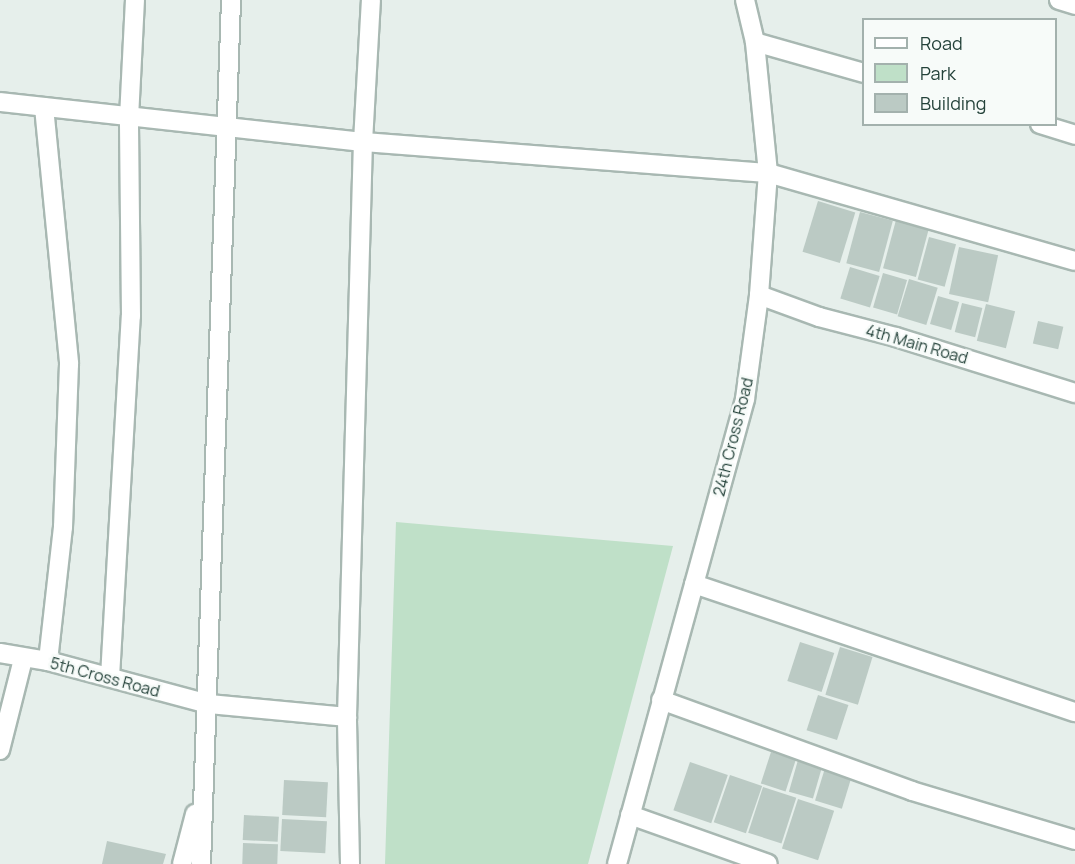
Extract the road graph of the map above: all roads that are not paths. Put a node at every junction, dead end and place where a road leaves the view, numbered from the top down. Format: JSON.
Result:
{"nodes":[{"id":1,"x":135,"y":0,"type":"edge"},
{"id":2,"x":231,"y":0,"type":"edge"},
{"id":3,"x":371,"y":0,"type":"edge"},
{"id":4,"x":745,"y":0,"type":"edge"},
{"id":5,"x":1059,"y":0,"type":"edge"},
{"id":6,"x":1075,"y":5,"type":"edge"},
{"id":7,"x":755,"y":42,"type":"junction"},
{"id":8,"x":862,"y":72,"type":"edge"},
{"id":9,"x":0,"y":102,"type":"edge"},
{"id":10,"x":44,"y":108,"type":"junction"},
{"id":11,"x":129,"y":118,"type":"junction"},
{"id":12,"x":1046,"y":126,"type":"edge"},
{"id":13,"x":226,"y":129,"type":"junction"},
{"id":14,"x":1075,"y":135,"type":"edge"},
{"id":15,"x":363,"y":142,"type":"junction"},
{"id":16,"x":768,"y":173,"type":"junction"},
{"id":17,"x":1075,"y":261,"type":"edge"},
{"id":18,"x":759,"y":295,"type":"junction"},
{"id":19,"x":1075,"y":390,"type":"edge"},
{"id":20,"x":694,"y":584,"type":"junction"},
{"id":21,"x":0,"y":652,"type":"edge"},
{"id":22,"x":23,"y":659,"type":"junction"},
{"id":23,"x":48,"y":661,"type":"junction"},
{"id":24,"x":110,"y":677,"type":"junction"},
{"id":25,"x":661,"y":700,"type":"junction"},
{"id":26,"x":209,"y":704,"type":"junction"},
{"id":27,"x":1075,"y":712,"type":"edge"},
{"id":28,"x":347,"y":717,"type":"junction"},
{"id":29,"x":0,"y":750,"type":"edge"},
{"id":30,"x":202,"y":783,"type":"junction"},
{"id":31,"x":630,"y":815,"type":"junction"},
{"id":32,"x":1075,"y":840,"type":"edge"},
{"id":33,"x":182,"y":864,"type":"edge"},
{"id":34,"x":201,"y":864,"type":"edge"},
{"id":35,"x":350,"y":864,"type":"edge"},
{"id":36,"x":617,"y":864,"type":"edge"},
{"id":37,"x":768,"y":864,"type":"edge"}],
"edges":[{"from":1,"to":11,"type":"street"},
{"from":2,"to":13,"type":"street"},
{"from":3,"to":15,"type":"street"},
{"from":4,"to":7,"type":"street","name":"24th Cross Road"},
{"from":5,"to":6,"type":"street"},
{"from":7,"to":8,"type":"street"},
{"from":7,"to":16,"type":"street","name":"24th Cross Road"},
{"from":9,"to":10,"type":"street"},
{"from":10,"to":11,"type":"street"},
{"from":10,"to":23,"type":"street"},
{"from":11,"to":13,"type":"street"},
{"from":11,"to":24,"type":"street"},
{"from":12,"to":14,"type":"street"},
{"from":13,"to":15,"type":"street"},
{"from":13,"to":26,"type":"street"},
{"from":15,"to":16,"type":"street"},
{"from":15,"to":28,"type":"street"},
{"from":16,"to":17,"type":"street"},
{"from":16,"to":18,"type":"street","name":"24th Cross Road"},
{"from":18,"to":19,"type":"street","name":"4th Main Road"},
{"from":18,"to":20,"type":"street","name":"24th Cross Road"},
{"from":20,"to":25,"type":"street","name":"24th Cross Road"},
{"from":20,"to":27,"type":"street"},
{"from":21,"to":22,"type":"street","name":"5th Cross Road"},
{"from":22,"to":23,"type":"street","name":"5th Cross Road"},
{"from":22,"to":29,"type":"street"},
{"from":23,"to":24,"type":"street","name":"5th Cross Road"},
{"from":24,"to":26,"type":"street","name":"5th Cross Road"},
{"from":25,"to":31,"type":"street","name":"24th Cross Road"},
{"from":25,"to":32,"type":"street"},
{"from":26,"to":28,"type":"street","name":"5th Cross Road"},
{"from":26,"to":30,"type":"street"},
{"from":28,"to":35,"type":"street"},
{"from":30,"to":33,"type":"street"},
{"from":30,"to":34,"type":"street"},
{"from":31,"to":36,"type":"street","name":"24th Cross Road"},
{"from":31,"to":37,"type":"street"}]}
